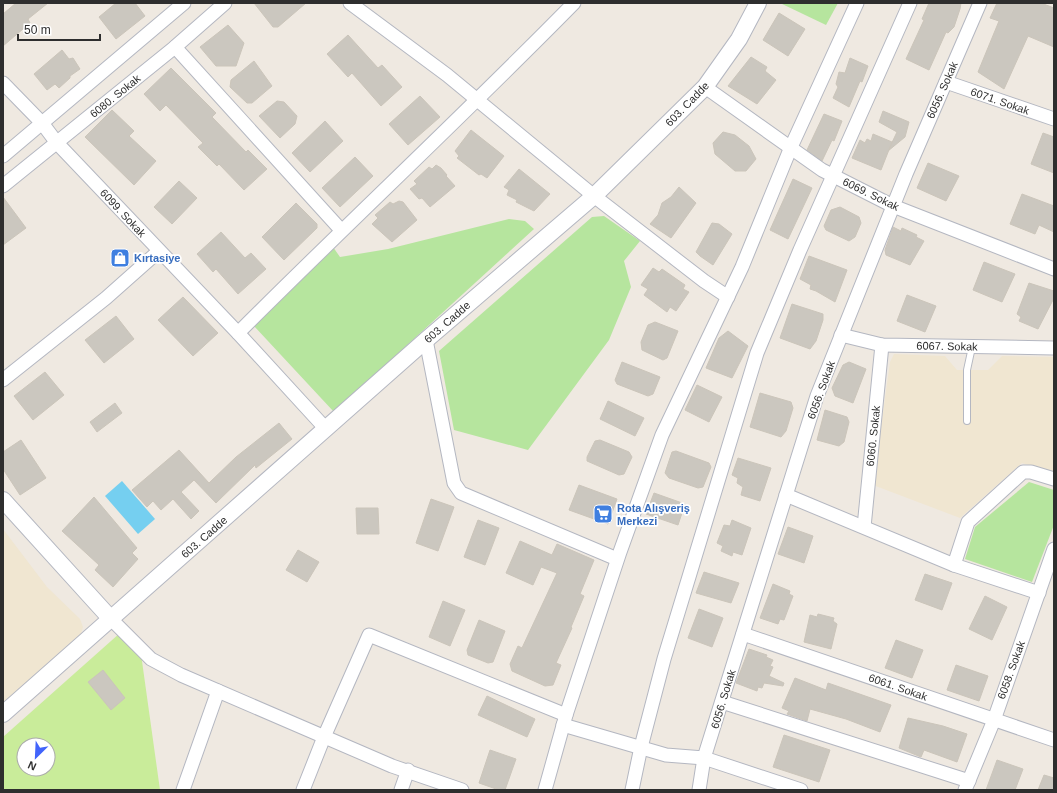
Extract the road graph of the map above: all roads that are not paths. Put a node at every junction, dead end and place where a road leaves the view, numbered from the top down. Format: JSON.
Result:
{"nodes":[{"id":1,"x":184,"y":3,"type":"edge"},
{"id":2,"x":224,"y":3,"type":"edge"},
{"id":3,"x":350,"y":3,"type":"edge"},
{"id":4,"x":574,"y":3,"type":"edge"},
{"id":5,"x":758,"y":3,"type":"edge"},
{"id":6,"x":857,"y":3,"type":"edge"},
{"id":7,"x":910,"y":3,"type":"edge"},
{"id":8,"x":980,"y":3,"type":"edge"},
{"id":9,"x":175,"y":47,"type":"junction"},
{"id":10,"x":946,"y":82,"type":"junction"},
{"id":11,"x":3,"y":83,"type":"edge"},
{"id":12,"x":705,"y":87,"type":"junction"},
{"id":13,"x":478,"y":100,"type":"junction"},
{"id":14,"x":1054,"y":119,"type":"edge"},
{"id":15,"x":42,"y":123,"type":"junction"},
{"id":16,"x":57,"y":143,"type":"junction"},
{"id":17,"x":791,"y":147,"type":"junction"},
{"id":18,"x":3,"y":156,"type":"edge"},
{"id":19,"x":834,"y":176,"type":"junction"},
{"id":20,"x":3,"y":186,"type":"edge"},
{"id":21,"x":594,"y":196,"type":"junction"},
{"id":22,"x":893,"y":206,"type":"junction"},
{"id":23,"x":341,"y":230,"type":"junction"},
{"id":24,"x":159,"y":251,"type":"junction"},
{"id":25,"x":1054,"y":269,"type":"edge"},
{"id":26,"x":728,"y":297,"type":"junction"},
{"id":27,"x":238,"y":333,"type":"junction"},
{"id":28,"x":842,"y":334,"type":"junction"},
{"id":29,"x":426,"y":340,"type":"junction"},
{"id":30,"x":882,"y":345,"type":"junction"},
{"id":31,"x":972,"y":347,"type":"junction"},
{"id":32,"x":1054,"y":348,"type":"edge"},
{"id":33,"x":3,"y":380,"type":"edge"},
{"id":34,"x":967,"y":421,"type":"dead end"},
{"id":35,"x":326,"y":429,"type":"junction"},
{"id":36,"x":1054,"y":479,"type":"edge"},
{"id":37,"x":786,"y":495,"type":"junction"},
{"id":38,"x":3,"y":500,"type":"edge"},
{"id":39,"x":864,"y":527,"type":"junction"},
{"id":40,"x":1054,"y":550,"type":"edge"},
{"id":41,"x":617,"y":559,"type":"junction"},
{"id":42,"x":954,"y":565,"type":"junction"},
{"id":43,"x":1039,"y":593,"type":"junction"},
{"id":44,"x":111,"y":619,"type":"junction"},
{"id":45,"x":743,"y":634,"type":"junction"},
{"id":46,"x":218,"y":691,"type":"junction"},
{"id":47,"x":722,"y":702,"type":"junction"},
{"id":48,"x":3,"y":714,"type":"edge"},
{"id":49,"x":564,"y":720,"type":"junction"},
{"id":50,"x":994,"y":720,"type":"junction"},
{"id":51,"x":324,"y":737,"type":"junction"},
{"id":52,"x":1054,"y":740,"type":"edge"},
{"id":53,"x":641,"y":747,"type":"junction"},
{"id":54,"x":704,"y":758,"type":"junction"},
{"id":55,"x":408,"y":770,"type":"junction"},
{"id":56,"x":967,"y":786,"type":"edge"},
{"id":57,"x":182,"y":790,"type":"edge"},
{"id":58,"x":303,"y":790,"type":"edge"},
{"id":59,"x":401,"y":790,"type":"edge"},
{"id":60,"x":462,"y":790,"type":"edge"},
{"id":61,"x":545,"y":790,"type":"edge"},
{"id":62,"x":632,"y":790,"type":"edge"},
{"id":63,"x":699,"y":790,"type":"edge"},
{"id":64,"x":801,"y":790,"type":"edge"}],
"edges":[{"from":1,"to":15,"type":"street"},
{"from":2,"to":9,"type":"street","name":"6080. Sokak"},
{"from":3,"to":13,"type":"street"},
{"from":4,"to":13,"type":"street"},
{"from":5,"to":12,"type":"street","name":"603. Cadde"},
{"from":6,"to":17,"type":"street"},
{"from":7,"to":19,"type":"street"},
{"from":8,"to":10,"type":"street","name":"6056. Sokak"},
{"from":9,"to":16,"type":"street","name":"6080. Sokak"},
{"from":9,"to":23,"type":"street"},
{"from":10,"to":14,"type":"street","name":"6071. Sokak"},
{"from":10,"to":22,"type":"street","name":"6056. Sokak"},
{"from":11,"to":15,"type":"street","name":"6099. Sokak"},
{"from":12,"to":17,"type":"street","name":"6069. Sokak"},
{"from":12,"to":21,"type":"street","name":"603. Cadde"},
{"from":13,"to":21,"type":"street"},
{"from":13,"to":23,"type":"street"},
{"from":15,"to":16,"type":"street","name":"6099. Sokak"},
{"from":15,"to":18,"type":"street"},
{"from":16,"to":20,"type":"street","name":"6080. Sokak"},
{"from":16,"to":24,"type":"street","name":"6099. Sokak"},
{"from":17,"to":19,"type":"street","name":"6069. Sokak"},
{"from":17,"to":26,"type":"street"},
{"from":19,"to":22,"type":"street","name":"6069. Sokak"},
{"from":19,"to":53,"type":"street"},
{"from":21,"to":26,"type":"street"},
{"from":21,"to":29,"type":"street","name":"603. Cadde"},
{"from":22,"to":25,"type":"street","name":"6069. Sokak"},
{"from":22,"to":28,"type":"street","name":"6056. Sokak"},
{"from":23,"to":27,"type":"street"},
{"from":24,"to":27,"type":"street","name":"6099. Sokak"},
{"from":24,"to":33,"type":"street"},
{"from":26,"to":41,"type":"street"},
{"from":27,"to":35,"type":"street","name":"6099. Sokak"},
{"from":28,"to":30,"type":"street","name":"6067. Sokak"},
{"from":28,"to":37,"type":"street","name":"6056. Sokak"},
{"from":29,"to":35,"type":"street","name":"603. Cadde"},
{"from":29,"to":41,"type":"street"},
{"from":30,"to":31,"type":"street","name":"6067. Sokak"},
{"from":30,"to":39,"type":"street","name":"6060. Sokak"},
{"from":31,"to":32,"type":"street","name":"6067. Sokak"},
{"from":31,"to":34,"type":"lane"},
{"from":35,"to":44,"type":"street","name":"603. Cadde"},
{"from":36,"to":42,"type":"street"},
{"from":37,"to":39,"type":"street"},
{"from":37,"to":45,"type":"street","name":"6056. Sokak"},
{"from":38,"to":44,"type":"street"},
{"from":39,"to":42,"type":"street"},
{"from":40,"to":43,"type":"street","name":"6058. Sokak"},
{"from":41,"to":49,"type":"street"},
{"from":42,"to":43,"type":"street"},
{"from":43,"to":50,"type":"street","name":"6058. Sokak"},
{"from":44,"to":46,"type":"street"},
{"from":44,"to":48,"type":"street","name":"603. Cadde"},
{"from":45,"to":47,"type":"street","name":"6056. Sokak"},
{"from":45,"to":50,"type":"street","name":"6061. Sokak"},
{"from":46,"to":51,"type":"street"},
{"from":46,"to":57,"type":"street"},
{"from":47,"to":54,"type":"street","name":"6056. Sokak"},
{"from":47,"to":56,"type":"street"},
{"from":49,"to":51,"type":"street"},
{"from":49,"to":53,"type":"street"},
{"from":49,"to":61,"type":"street"},
{"from":50,"to":52,"type":"street","name":"6061. Sokak"},
{"from":50,"to":56,"type":"street","name":"6058. Sokak"},
{"from":51,"to":55,"type":"street"},
{"from":51,"to":58,"type":"street"},
{"from":53,"to":54,"type":"street"},
{"from":53,"to":62,"type":"street"},
{"from":54,"to":63,"type":"street","name":"6056. Sokak"},
{"from":54,"to":64,"type":"street"},
{"from":55,"to":59,"type":"street"},
{"from":55,"to":60,"type":"street"}]}
